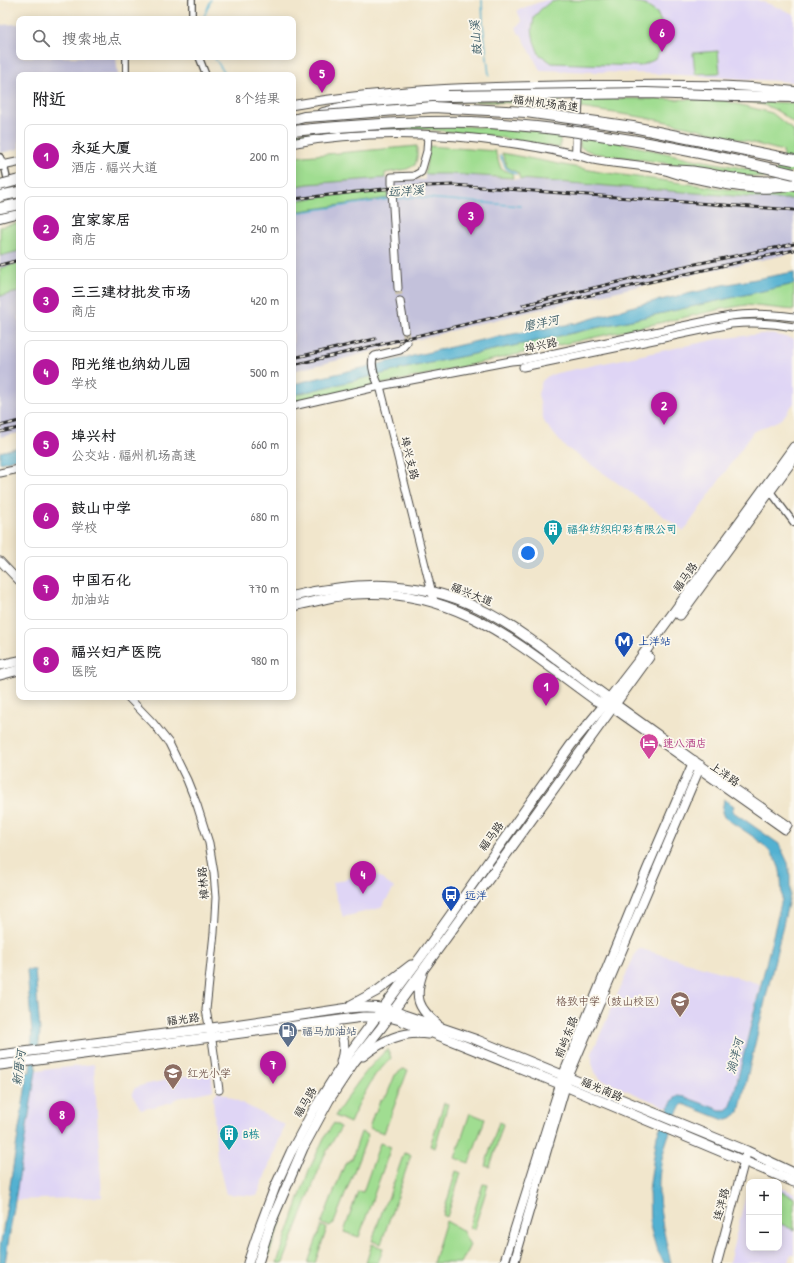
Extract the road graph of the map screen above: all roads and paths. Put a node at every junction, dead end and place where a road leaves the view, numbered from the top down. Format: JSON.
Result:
{"nodes":[{"id":1,"x":192,"y":0,"type":"edge"},
{"id":2,"x":192,"y":16,"type":"edge"},
{"id":3,"x":126,"y":60,"type":"edge"},
{"id":4,"x":200,"y":60,"type":"edge"},
{"id":5,"x":126,"y":72,"type":"edge"},
{"id":6,"x":205,"y":72,"type":"edge"},
{"id":7,"x":579,"y":85,"type":"junction"},
{"id":8,"x":794,"y":91,"type":"edge"},
{"id":9,"x":794,"y":98,"type":"edge"},
{"id":10,"x":296,"y":105,"type":"edge"},
{"id":11,"x":304,"y":118,"type":"junction"},
{"id":12,"x":296,"y":119,"type":"edge"},
{"id":13,"x":296,"y":131,"type":"edge"},
{"id":14,"x":428,"y":135,"type":"junction"},
{"id":15,"x":296,"y":143,"type":"edge"},
{"id":16,"x":576,"y":154,"type":"junction"},
{"id":17,"x":0,"y":157,"type":"edge"},
{"id":18,"x":794,"y":160,"type":"edge"},
{"id":19,"x":16,"y":163,"type":"edge"},
{"id":20,"x":2,"y":166,"type":"edge"},
{"id":21,"x":660,"y":169,"type":"junction"},
{"id":22,"x":794,"y":174,"type":"edge"},
{"id":23,"x":794,"y":178,"type":"edge"},
{"id":24,"x":16,"y":181,"type":"edge"},
{"id":25,"x":0,"y":185,"type":"edge"},
{"id":26,"x":794,"y":186,"type":"edge"},
{"id":27,"x":16,"y":193,"type":"edge"},
{"id":28,"x":0,"y":196,"type":"edge"},
{"id":29,"x":16,"y":205,"type":"edge"},
{"id":30,"x":0,"y":208,"type":"edge"},
{"id":31,"x":16,"y":211,"type":"edge"},
{"id":32,"x":16,"y":214,"type":"edge"},
{"id":33,"x":0,"y":218,"type":"edge"},
{"id":34,"x":398,"y":288,"type":"tunnel mouth"},
{"id":35,"x":400,"y":301,"type":"tunnel mouth"},
{"id":36,"x":794,"y":317,"type":"edge"},
{"id":37,"x":794,"y":327,"type":"edge"},
{"id":38,"x":406,"y":330,"type":"tunnel mouth"},
{"id":39,"x":407,"y":342,"type":"dead end"},
{"id":40,"x":522,"y":364,"type":"junction"},
{"id":41,"x":379,"y":386,"type":"junction"},
{"id":42,"x":296,"y":405,"type":"edge"},
{"id":43,"x":794,"y":447,"type":"edge"},
{"id":44,"x":794,"y":458,"type":"edge"},
{"id":45,"x":16,"y":470,"type":"edge"},
{"id":46,"x":0,"y":473,"type":"edge"},
{"id":47,"x":770,"y":491,"type":"junction"},
{"id":48,"x":794,"y":524,"type":"edge"},
{"id":49,"x":0,"y":561,"type":"edge"},
{"id":50,"x":16,"y":578,"type":"edge"},
{"id":51,"x":432,"y":592,"type":"junction"},
{"id":52,"x":296,"y":595,"type":"edge"},
{"id":53,"x":434,"y":601,"type":"junction"},
{"id":54,"x":296,"y":605,"type":"edge"},
{"id":55,"x":16,"y":662,"type":"edge"},
{"id":56,"x":0,"y":665,"type":"edge"},
{"id":57,"x":16,"y":671,"type":"edge"},
{"id":58,"x":0,"y":675,"type":"edge"},
{"id":59,"x":131,"y":700,"type":"edge"},
{"id":60,"x":610,"y":703,"type":"junction"},
{"id":61,"x":693,"y":762,"type":"junction"},
{"id":62,"x":700,"y":767,"type":"junction"},
{"id":63,"x":787,"y":828,"type":"dead end"},
{"id":64,"x":420,"y":958,"type":"junction"},
{"id":65,"x":424,"y":968,"type":"junction"},
{"id":66,"x":383,"y":1008,"type":"junction"},
{"id":67,"x":336,"y":1010,"type":"junction"},
{"id":68,"x":391,"y":1013,"type":"junction"},
{"id":69,"x":377,"y":1017,"type":"junction"},
{"id":70,"x":304,"y":1025,"type":"junction"},
{"id":71,"x":439,"y":1031,"type":"junction"},
{"id":72,"x":210,"y":1033,"type":"junction"},
{"id":73,"x":0,"y":1055,"type":"edge"},
{"id":74,"x":354,"y":1062,"type":"junction"},
{"id":75,"x":1,"y":1066,"type":"edge"},
{"id":76,"x":337,"y":1073,"type":"junction"},
{"id":77,"x":564,"y":1081,"type":"junction"},
{"id":78,"x":218,"y":1090,"type":"dead end"},
{"id":79,"x":672,"y":1126,"type":"junction"},
{"id":80,"x":747,"y":1151,"type":"junction"},
{"id":81,"x":744,"y":1161,"type":"junction"},
{"id":82,"x":794,"y":1173,"type":"edge"},
{"id":83,"x":794,"y":1182,"type":"edge"},
{"id":84,"x":248,"y":1263,"type":"edge"},
{"id":85,"x":258,"y":1263,"type":"edge"},
{"id":86,"x":504,"y":1263,"type":"edge"},
{"id":87,"x":514,"y":1263,"type":"edge"},
{"id":88,"x":717,"y":1263,"type":"edge"}],
"edges":[{"from":1,"to":2,"type":"street"},
{"from":3,"to":5,"type":"street"},
{"from":4,"to":6,"type":"street"},
{"from":7,"to":8,"type":"main road"},
{"from":7,"to":10,"type":"main road"},
{"from":7,"to":16,"type":"main road"},
{"from":9,"to":11,"type":"highway","bridge":true},
{"from":11,"to":12,"type":"highway","name":"福州机场高速","bridge":true},
{"from":11,"to":18,"type":"highway","name":"福州机场高速","bridge":true},
{"from":13,"to":22,"type":"highway","bridge":true},
{"from":14,"to":15,"type":"main road"},
{"from":14,"to":16,"type":"main road"},
{"from":14,"to":34,"type":"street"},
{"from":16,"to":21,"type":"main road"},
{"from":17,"to":20,"type":"street"},
{"from":19,"to":20,"type":"main road"},
{"from":20,"to":31,"type":"street"},
{"from":21,"to":23,"type":"main road"},
{"from":21,"to":26,"type":"main road"},
{"from":24,"to":25,"type":"highway","bridge":true},
{"from":27,"to":28,"type":"highway","bridge":true},
{"from":29,"to":30,"type":"highway","bridge":true},
{"from":32,"to":33,"type":"main road"},
{"from":35,"to":38,"type":"street"},
{"from":36,"to":40,"type":"street","name":"埠兴路"},
{"from":37,"to":40,"type":"street","name":"埠兴路"},
{"from":39,"to":41,"type":"street","name":"埠兴支路"},
{"from":40,"to":41,"type":"street","name":"埠兴路"},
{"from":41,"to":42,"type":"street","name":"埠兴路"},
{"from":41,"to":51,"type":"street","name":"埠兴支路"},
{"from":43,"to":60,"type":"main road","name":"福马路"},
{"from":44,"to":47,"type":"main road","name":"福马路"},
{"from":45,"to":46,"type":"street"},
{"from":47,"to":48,"type":"street"},
{"from":47,"to":60,"type":"main road","name":"福马路"},
{"from":49,"to":50,"type":"street"},
{"from":51,"to":52,"type":"main road","name":"福兴大道"},
{"from":51,"to":53,"type":"street","name":"埠兴支路"},
{"from":51,"to":60,"type":"main road","name":"福兴大道"},
{"from":53,"to":54,"type":"main road","name":"福兴大道"},
{"from":53,"to":60,"type":"main road","name":"福兴大道"},
{"from":55,"to":56,"type":"main road"},
{"from":57,"to":58,"type":"main road"},
{"from":59,"to":72,"type":"street","name":"樟林路"},
{"from":60,"to":61,"type":"street","name":"上洋路"},
{"from":60,"to":64,"type":"main road","name":"福马路"},
{"from":60,"to":65,"type":"main road","name":"福马路"},
{"from":61,"to":62,"type":"street","name":"上洋路"},
{"from":61,"to":77,"type":"main road","name":"前屿东路"},
{"from":62,"to":63,"type":"street","name":"上洋路"},
{"from":62,"to":77,"type":"main road","name":"前屿东路"},
{"from":64,"to":66,"type":"main road","name":"福马路"},
{"from":64,"to":67,"type":"main road"},
{"from":65,"to":68,"type":"main road","name":"福马路"},
{"from":65,"to":71,"type":"main road"},
{"from":66,"to":67,"type":"main road","name":"福光路"},
{"from":66,"to":68,"type":"main road","name":"福光路"},
{"from":66,"to":69,"type":"main road","name":"福马路"},
{"from":67,"to":72,"type":"main road","name":"福光路"},
{"from":68,"to":69,"type":"main road","name":"福光路"},
{"from":68,"to":71,"type":"main road","name":"福光南路"},
{"from":68,"to":74,"type":"main road","name":"福马路"},
{"from":69,"to":70,"type":"main road","name":"福光路"},
{"from":69,"to":76,"type":"main road","name":"福马路"},
{"from":70,"to":72,"type":"main road","name":"福光路"},
{"from":70,"to":76,"type":"main road"},
{"from":71,"to":74,"type":"main road"},
{"from":71,"to":77,"type":"main road","name":"福光南路"},
{"from":72,"to":73,"type":"main road","name":"福光路"},
{"from":72,"to":75,"type":"main road","name":"福光路"},
{"from":72,"to":78,"type":"street","name":"樟林路"},
{"from":74,"to":85,"type":"main road","name":"福马路"},
{"from":76,"to":84,"type":"main road","name":"福马路"},
{"from":77,"to":79,"type":"main road","name":"福光南路"},
{"from":77,"to":86,"type":"main road","name":"前屿东路"},
{"from":77,"to":87,"type":"main road","name":"前屿东路"},
{"from":79,"to":80,"type":"main road","name":"福光南路"},
{"from":79,"to":81,"type":"main road","name":"福光南路"},
{"from":80,"to":81,"type":"main road","name":"连洋路"},
{"from":80,"to":82,"type":"main road","name":"福光南路"},
{"from":81,"to":83,"type":"main road","name":"福光南路"},
{"from":81,"to":88,"type":"main road","name":"连洋路"}]}
